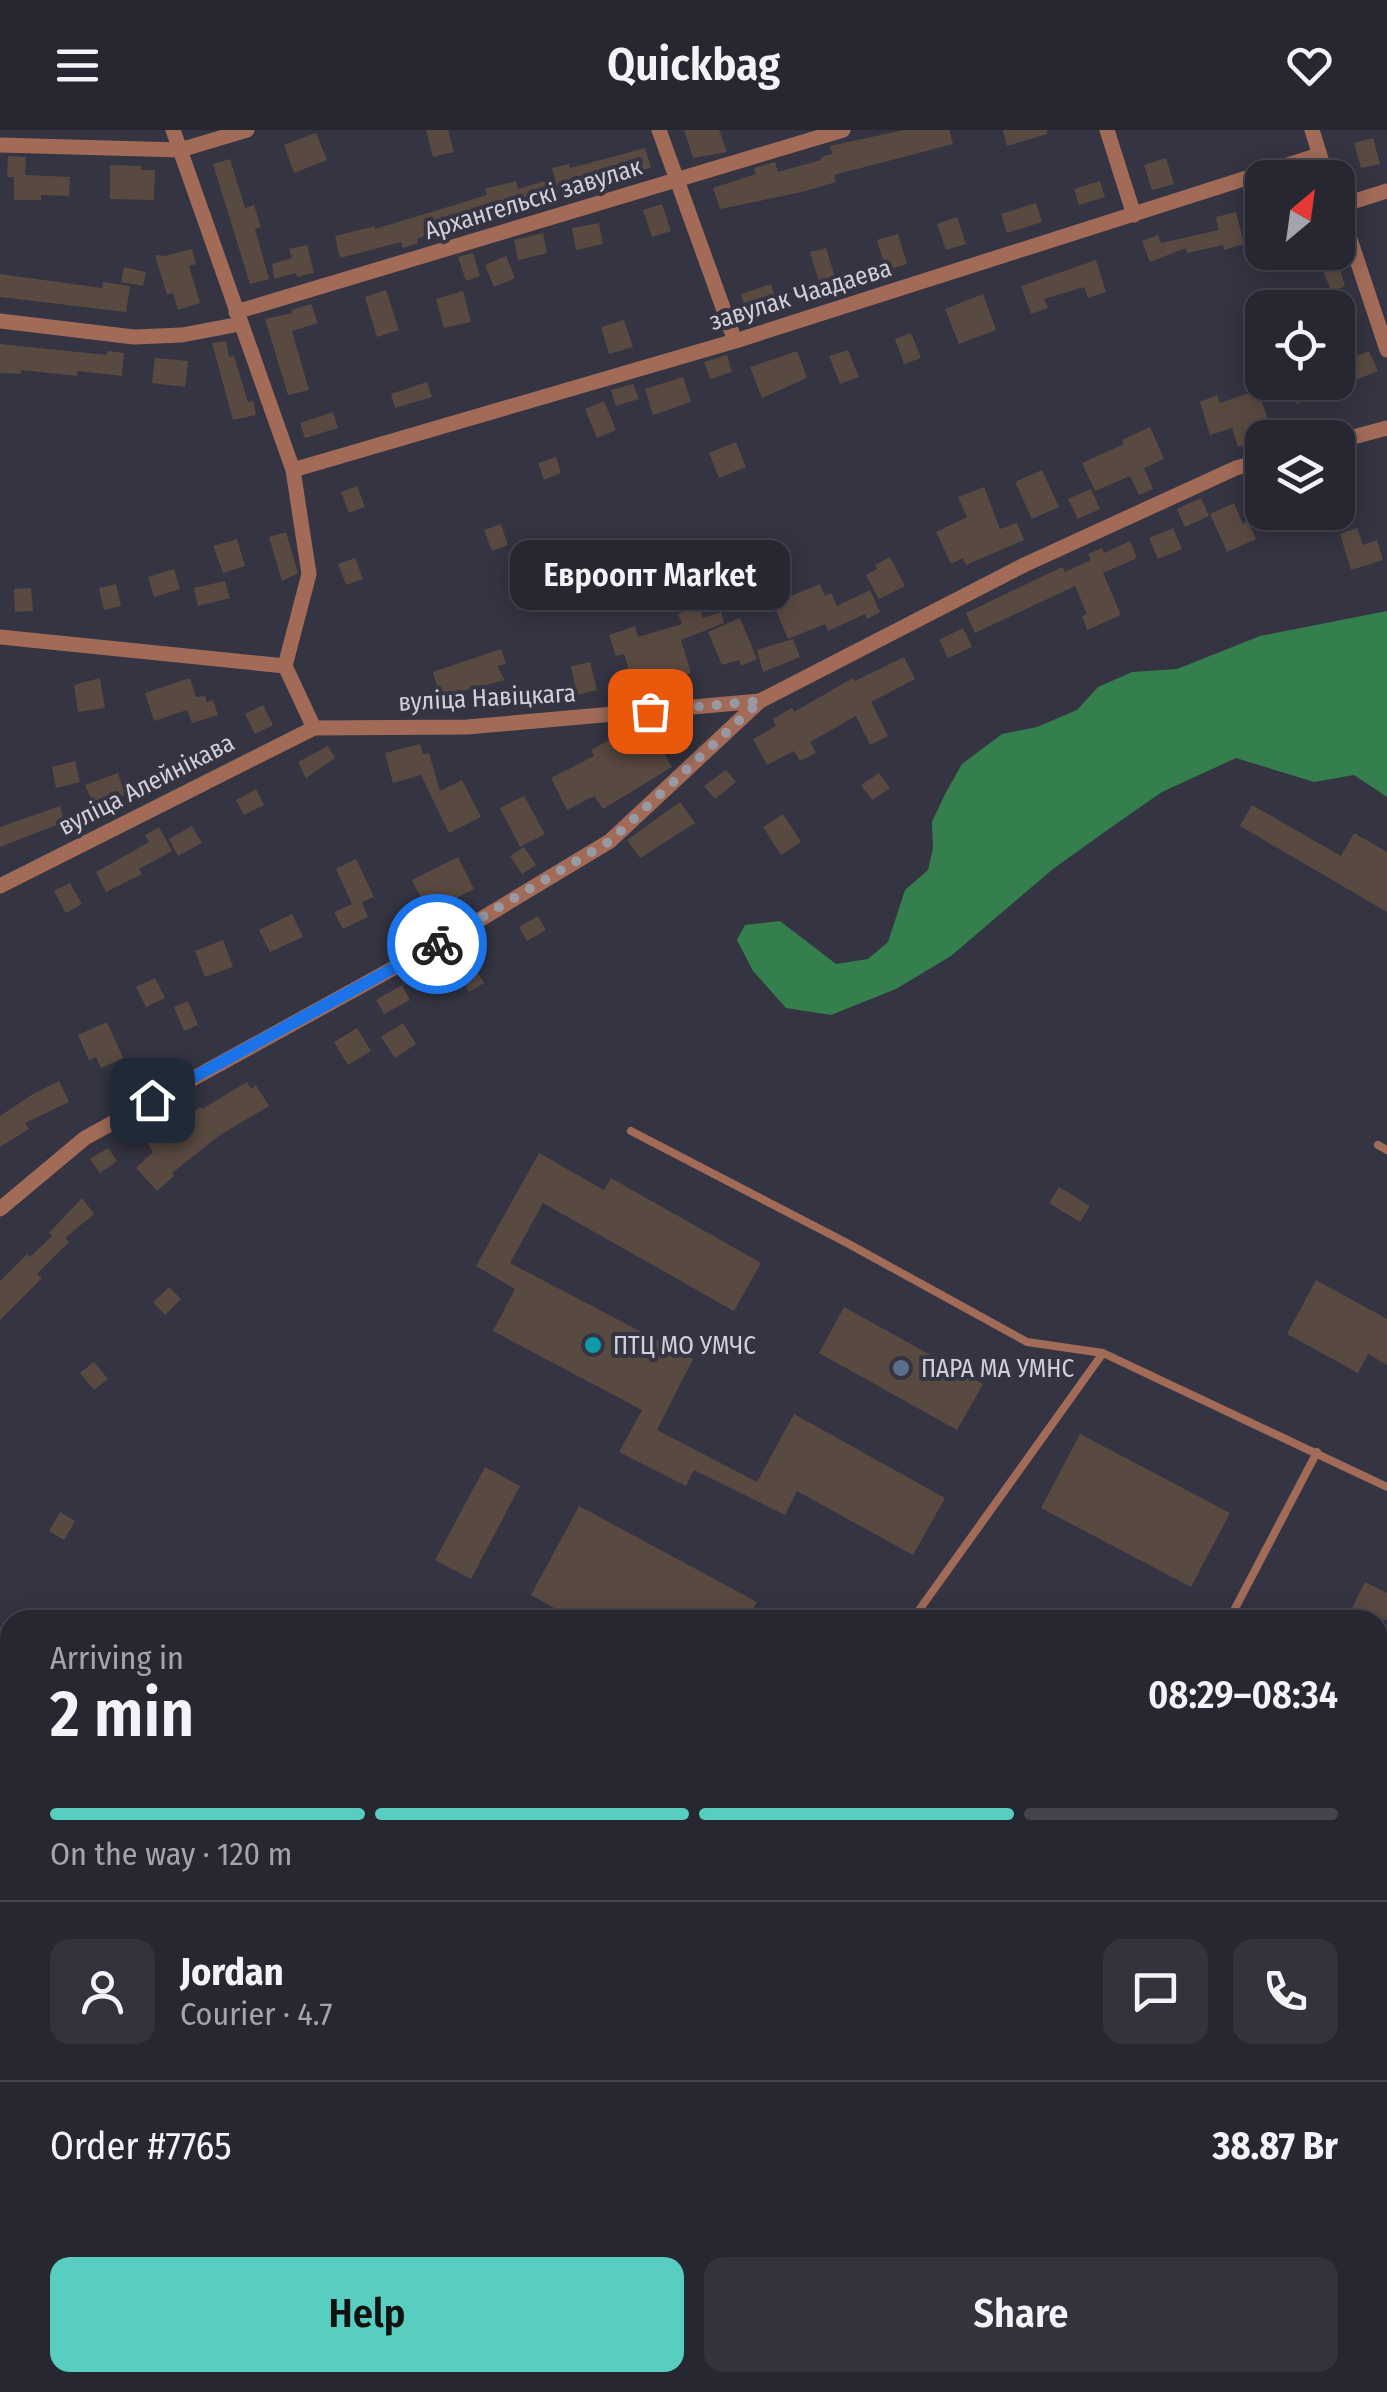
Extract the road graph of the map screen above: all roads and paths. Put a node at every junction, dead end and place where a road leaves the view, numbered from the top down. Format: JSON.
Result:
{"nodes":[{"id":1,"x":173,"y":130,"type":"edge"},
{"id":2,"x":248,"y":130,"type":"edge"},
{"id":3,"x":658,"y":130,"type":"edge"},
{"id":4,"x":843,"y":130,"type":"edge"},
{"id":5,"x":1107,"y":130,"type":"edge"},
{"id":6,"x":1312,"y":130,"type":"edge"},
{"id":7,"x":0,"y":145,"type":"edge"},
{"id":8,"x":180,"y":150,"type":"junction"},
{"id":9,"x":1319,"y":156,"type":"junction"},
{"id":10,"x":1321,"y":160,"type":"edge"},
{"id":11,"x":676,"y":181,"type":"junction"},
{"id":12,"x":1387,"y":191,"type":"edge"},
{"id":13,"x":1355,"y":199,"type":"edge"},
{"id":14,"x":1134,"y":215,"type":"junction"},
{"id":15,"x":1355,"y":255,"type":"edge"},
{"id":16,"x":238,"y":318,"type":"junction"},
{"id":17,"x":0,"y":321,"type":"edge"},
{"id":18,"x":735,"y":341,"type":"junction"},
{"id":19,"x":1387,"y":350,"type":"edge"},
{"id":20,"x":1387,"y":428,"type":"edge"},
{"id":21,"x":1355,"y":436,"type":"edge"},
{"id":22,"x":1245,"y":466,"type":"edge"},
{"id":23,"x":293,"y":470,"type":"junction"},
{"id":24,"x":0,"y":637,"type":"edge"},
{"id":25,"x":285,"y":666,"type":"junction"},
{"id":26,"x":760,"y":701,"type":"junction"},
{"id":27,"x":314,"y":728,"type":"junction"},
{"id":28,"x":0,"y":886,"type":"edge"},
{"id":29,"x":631,"y":1130,"type":"dead end"},
{"id":30,"x":0,"y":1208,"type":"edge"},
{"id":31,"x":1104,"y":1352,"type":"junction"},
{"id":32,"x":1318,"y":1452,"type":"junction"},
{"id":33,"x":1387,"y":1487,"type":"edge"},
{"id":34,"x":919,"y":1610,"type":"edge"},
{"id":35,"x":1234,"y":1610,"type":"edge"}],
"edges":[{"from":1,"to":8,"type":"street"},
{"from":2,"to":8,"type":"street"},
{"from":3,"to":11,"type":"street"},
{"from":4,"to":11,"type":"street","name":"Архангельскі завулак"},
{"from":5,"to":14,"type":"street"},
{"from":6,"to":9,"type":"street"},
{"from":7,"to":8,"type":"street"},
{"from":8,"to":16,"type":"street"},
{"from":9,"to":10,"type":"street"},
{"from":9,"to":14,"type":"street","name":"завулак Чаадаева"},
{"from":11,"to":16,"type":"street","name":"Архангельскі завулак"},
{"from":11,"to":18,"type":"street"},
{"from":12,"to":13,"type":"street"},
{"from":14,"to":18,"type":"street","name":"завулак Чаадаева"},
{"from":15,"to":19,"type":"street"},
{"from":16,"to":17,"type":"street","name":"Архангельскі завулак"},
{"from":16,"to":23,"type":"street"},
{"from":18,"to":23,"type":"street","name":"завулак Чаадаева"},
{"from":20,"to":21,"type":"street"},
{"from":22,"to":26,"type":"street","name":"вуліца Навіцкага"},
{"from":23,"to":25,"type":"street"},
{"from":24,"to":25,"type":"street"},
{"from":25,"to":27,"type":"street"},
{"from":26,"to":27,"type":"street","name":"вуліца Навіцкага"},
{"from":26,"to":30,"type":"street"},
{"from":27,"to":28,"type":"street","name":"вуліца Алейнікава"},
{"from":29,"to":31,"type":"lane"},
{"from":31,"to":32,"type":"lane"},
{"from":31,"to":34,"type":"lane"},
{"from":32,"to":33,"type":"lane"},
{"from":32,"to":35,"type":"lane"}]}
